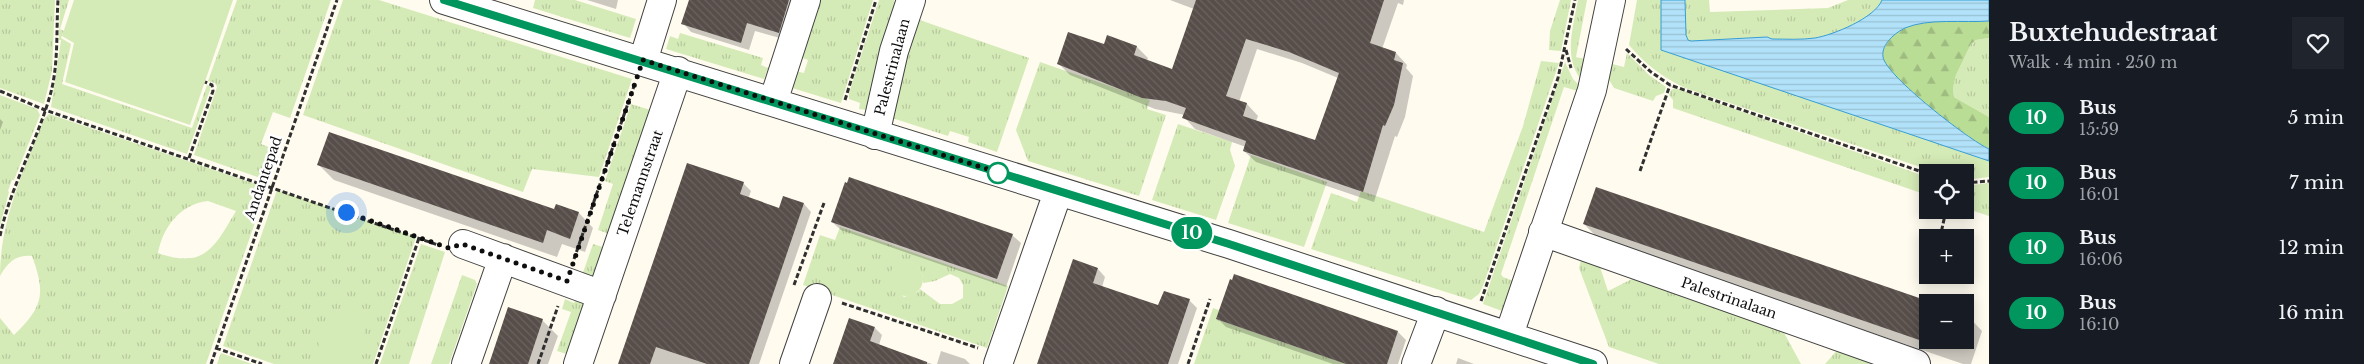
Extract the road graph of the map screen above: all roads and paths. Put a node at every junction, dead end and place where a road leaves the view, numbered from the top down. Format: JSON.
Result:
{"nodes":[{"id":1,"x":58,"y":0,"type":"edge"},
{"id":2,"x":337,"y":0,"type":"edge"},
{"id":3,"x":444,"y":0,"type":"edge"},
{"id":4,"x":662,"y":0,"type":"edge"},
{"id":5,"x":806,"y":0,"type":"edge"},
{"id":6,"x":876,"y":0,"type":"edge"},
{"id":7,"x":911,"y":0,"type":"edge"},
{"id":8,"x":1576,"y":0,"type":"edge"},
{"id":9,"x":1611,"y":0,"type":"edge"},
{"id":10,"x":515,"y":10,"type":"edge"},
{"id":11,"x":1604,"y":36,"type":"junction"},
{"id":12,"x":643,"y":60,"type":"junction"},
{"id":13,"x":678,"y":71,"type":"junction"},
{"id":14,"x":205,"y":82,"type":"dead end"},
{"id":15,"x":1670,"y":85,"type":"junction"},
{"id":16,"x":0,"y":91,"type":"edge"},
{"id":17,"x":774,"y":102,"type":"junction"},
{"id":18,"x":45,"y":110,"type":"junction"},
{"id":19,"x":838,"y":123,"type":"junction"},
{"id":20,"x":874,"y":135,"type":"junction"},
{"id":21,"x":189,"y":158,"type":"junction"},
{"id":22,"x":1640,"y":171,"type":"dead end"},
{"id":23,"x":1919,"y":171,"type":"edge"},
{"id":24,"x":1989,"y":181,"type":"edge"},
{"id":25,"x":1974,"y":182,"type":"edge"},
{"id":26,"x":272,"y":186,"type":"junction"},
{"id":27,"x":1058,"y":192,"type":"junction"},
{"id":28,"x":824,"y":203,"type":"dead end"},
{"id":29,"x":1543,"y":232,"type":"junction"},
{"id":30,"x":0,"y":236,"type":"edge"},
{"id":31,"x":420,"y":238,"type":"junction"},
{"id":32,"x":462,"y":244,"type":"joint"},
{"id":33,"x":503,"y":258,"type":"junction"},
{"id":34,"x":567,"y":281,"type":"junction"},
{"id":35,"x":602,"y":295,"type":"junction"},
{"id":36,"x":817,"y":298,"type":"junction"},
{"id":37,"x":1210,"y":299,"type":"dead end"},
{"id":38,"x":1436,"y":311,"type":"junction"},
{"id":39,"x":1473,"y":323,"type":"junction"},
{"id":40,"x":1509,"y":335,"type":"junction"},
{"id":41,"x":216,"y":348,"type":"junction"},
{"id":42,"x":999,"y":360,"type":"edge"},
{"id":43,"x":210,"y":364,"type":"edge"},
{"id":44,"x":262,"y":364,"type":"edge"},
{"id":45,"x":376,"y":364,"type":"edge"},
{"id":46,"x":466,"y":364,"type":"edge"},
{"id":47,"x":538,"y":364,"type":"edge"},
{"id":48,"x":578,"y":364,"type":"edge"},
{"id":49,"x":794,"y":364,"type":"edge"},
{"id":50,"x":1188,"y":364,"type":"edge"},
{"id":51,"x":1416,"y":364,"type":"edge"},
{"id":52,"x":1593,"y":364,"type":"edge"},
{"id":53,"x":1916,"y":364,"type":"edge"}],
"edges":[{"from":1,"to":18,"type":"path"},
{"from":2,"to":26,"type":"path","name":"Andantepad"},
{"from":3,"to":10,"type":"street","name":"Palestrinalaan"},
{"from":4,"to":12,"type":"street"},
{"from":5,"to":17,"type":"street"},
{"from":6,"to":19,"type":"path"},
{"from":7,"to":20,"type":"street","name":"Palestrinalaan"},
{"from":8,"to":39,"type":"path"},
{"from":9,"to":11,"type":"street"},
{"from":10,"to":12,"type":"street","name":"Palestrinalaan"},
{"from":11,"to":15,"type":"path"},
{"from":11,"to":29,"type":"street"},
{"from":12,"to":13,"type":"street","name":"Palestrinalaan"},
{"from":12,"to":34,"type":"path"},
{"from":13,"to":17,"type":"street","name":"Palestrinalaan"},
{"from":13,"to":35,"type":"street","name":"Telemannstraat"},
{"from":14,"to":21,"type":"path"},
{"from":15,"to":22,"type":"path"},
{"from":15,"to":23,"type":"path"},
{"from":16,"to":18,"type":"path"},
{"from":17,"to":19,"type":"street","name":"Palestrinalaan"},
{"from":18,"to":21,"type":"path"},
{"from":18,"to":30,"type":"path"},
{"from":19,"to":20,"type":"street","name":"Palestrinalaan"},
{"from":20,"to":27,"type":"street","name":"Palestrinalaan"},
{"from":21,"to":26,"type":"path"},
{"from":24,"to":25,"type":"path"},
{"from":26,"to":31,"type":"path"},
{"from":26,"to":41,"type":"path","name":"Andantepad"},
{"from":27,"to":38,"type":"street","name":"Palestrinalaan"},
{"from":27,"to":42,"type":"street"},
{"from":28,"to":36,"type":"path"},
{"from":29,"to":40,"type":"street"},
{"from":29,"to":53,"type":"street","name":"Palestrinalaan"},
{"from":31,"to":32,"type":"path"},
{"from":31,"to":45,"type":"path"},
{"from":32,"to":33,"type":"street"},
{"from":33,"to":34,"type":"street"},
{"from":33,"to":46,"type":"street"},
{"from":34,"to":35,"type":"street"},
{"from":34,"to":47,"type":"path"},
{"from":35,"to":48,"type":"street","name":"Telemannstraat"},
{"from":36,"to":42,"type":"path"},
{"from":36,"to":49,"type":"street"},
{"from":37,"to":50,"type":"path"},
{"from":38,"to":39,"type":"street","name":"Palestrinalaan"},
{"from":38,"to":51,"type":"street"},
{"from":39,"to":40,"type":"street","name":"Palestrinalaan"},
{"from":40,"to":52,"type":"street","name":"Palestrinalaan"},
{"from":41,"to":43,"type":"path","name":"Andantepad"},
{"from":41,"to":44,"type":"path"}]}
